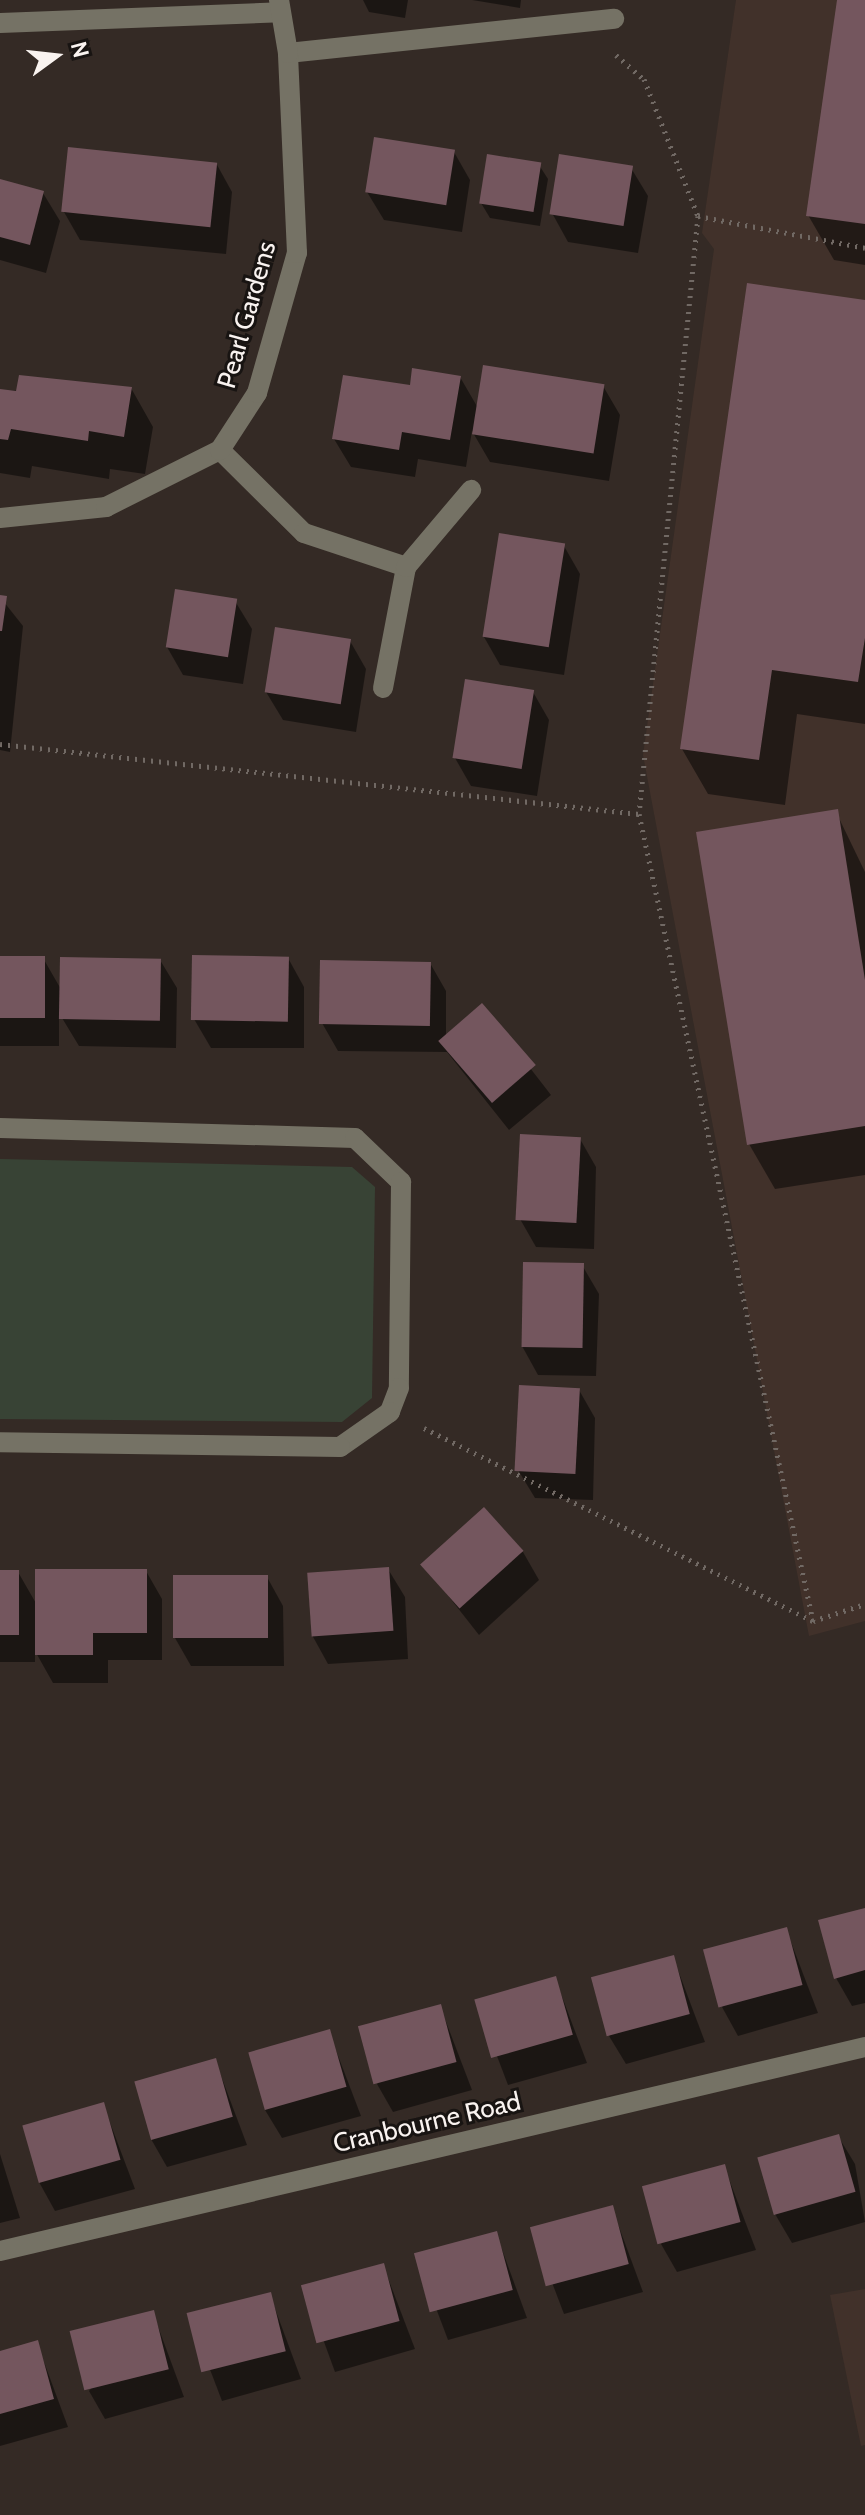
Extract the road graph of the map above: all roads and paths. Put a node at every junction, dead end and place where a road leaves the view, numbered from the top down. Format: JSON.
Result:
{"nodes":[{"id":1,"x":279,"y":6,"type":"edge"},
{"id":2,"x":614,"y":19,"type":"dead end"},
{"id":3,"x":0,"y":23,"type":"edge"},
{"id":4,"x":579,"y":23,"type":"junction"},
{"id":5,"x":288,"y":53,"type":"junction"},
{"id":6,"x":698,"y":216,"type":"junction"},
{"id":7,"x":865,"y":248,"type":"edge"},
{"id":8,"x":220,"y":450,"type":"junction"},
{"id":9,"x":471,"y":490,"type":"dead end"},
{"id":10,"x":0,"y":518,"type":"edge"},
{"id":11,"x":406,"y":567,"type":"junction"},
{"id":12,"x":383,"y":688,"type":"dead end"},
{"id":13,"x":0,"y":744,"type":"edge"},
{"id":14,"x":639,"y":814,"type":"junction"},
{"id":15,"x":0,"y":1128,"type":"edge"},
{"id":16,"x":390,"y":1412,"type":"junction"},
{"id":17,"x":0,"y":1442,"type":"edge"},
{"id":18,"x":865,"y":1604,"type":"edge"},
{"id":19,"x":813,"y":1621,"type":"junction"},
{"id":20,"x":865,"y":2047,"type":"edge"},
{"id":21,"x":0,"y":2251,"type":"edge"}],
"edges":[{"from":1,"to":3,"type":"street"},
{"from":1,"to":5,"type":"street","name":"Pearl Gardens"},
{"from":2,"to":4,"type":"street"},
{"from":4,"to":5,"type":"street"},
{"from":4,"to":6,"type":"path"},
{"from":5,"to":8,"type":"street","name":"Pearl Gardens"},
{"from":6,"to":7,"type":"path"},
{"from":6,"to":14,"type":"path"},
{"from":8,"to":10,"type":"street"},
{"from":8,"to":11,"type":"street"},
{"from":9,"to":11,"type":"street"},
{"from":11,"to":12,"type":"street"},
{"from":13,"to":14,"type":"path"},
{"from":14,"to":19,"type":"path"},
{"from":15,"to":16,"type":"street"},
{"from":16,"to":17,"type":"street"},
{"from":16,"to":19,"type":"path"},
{"from":18,"to":19,"type":"path"},
{"from":20,"to":21,"type":"street","name":"Cranbourne Road"}]}
